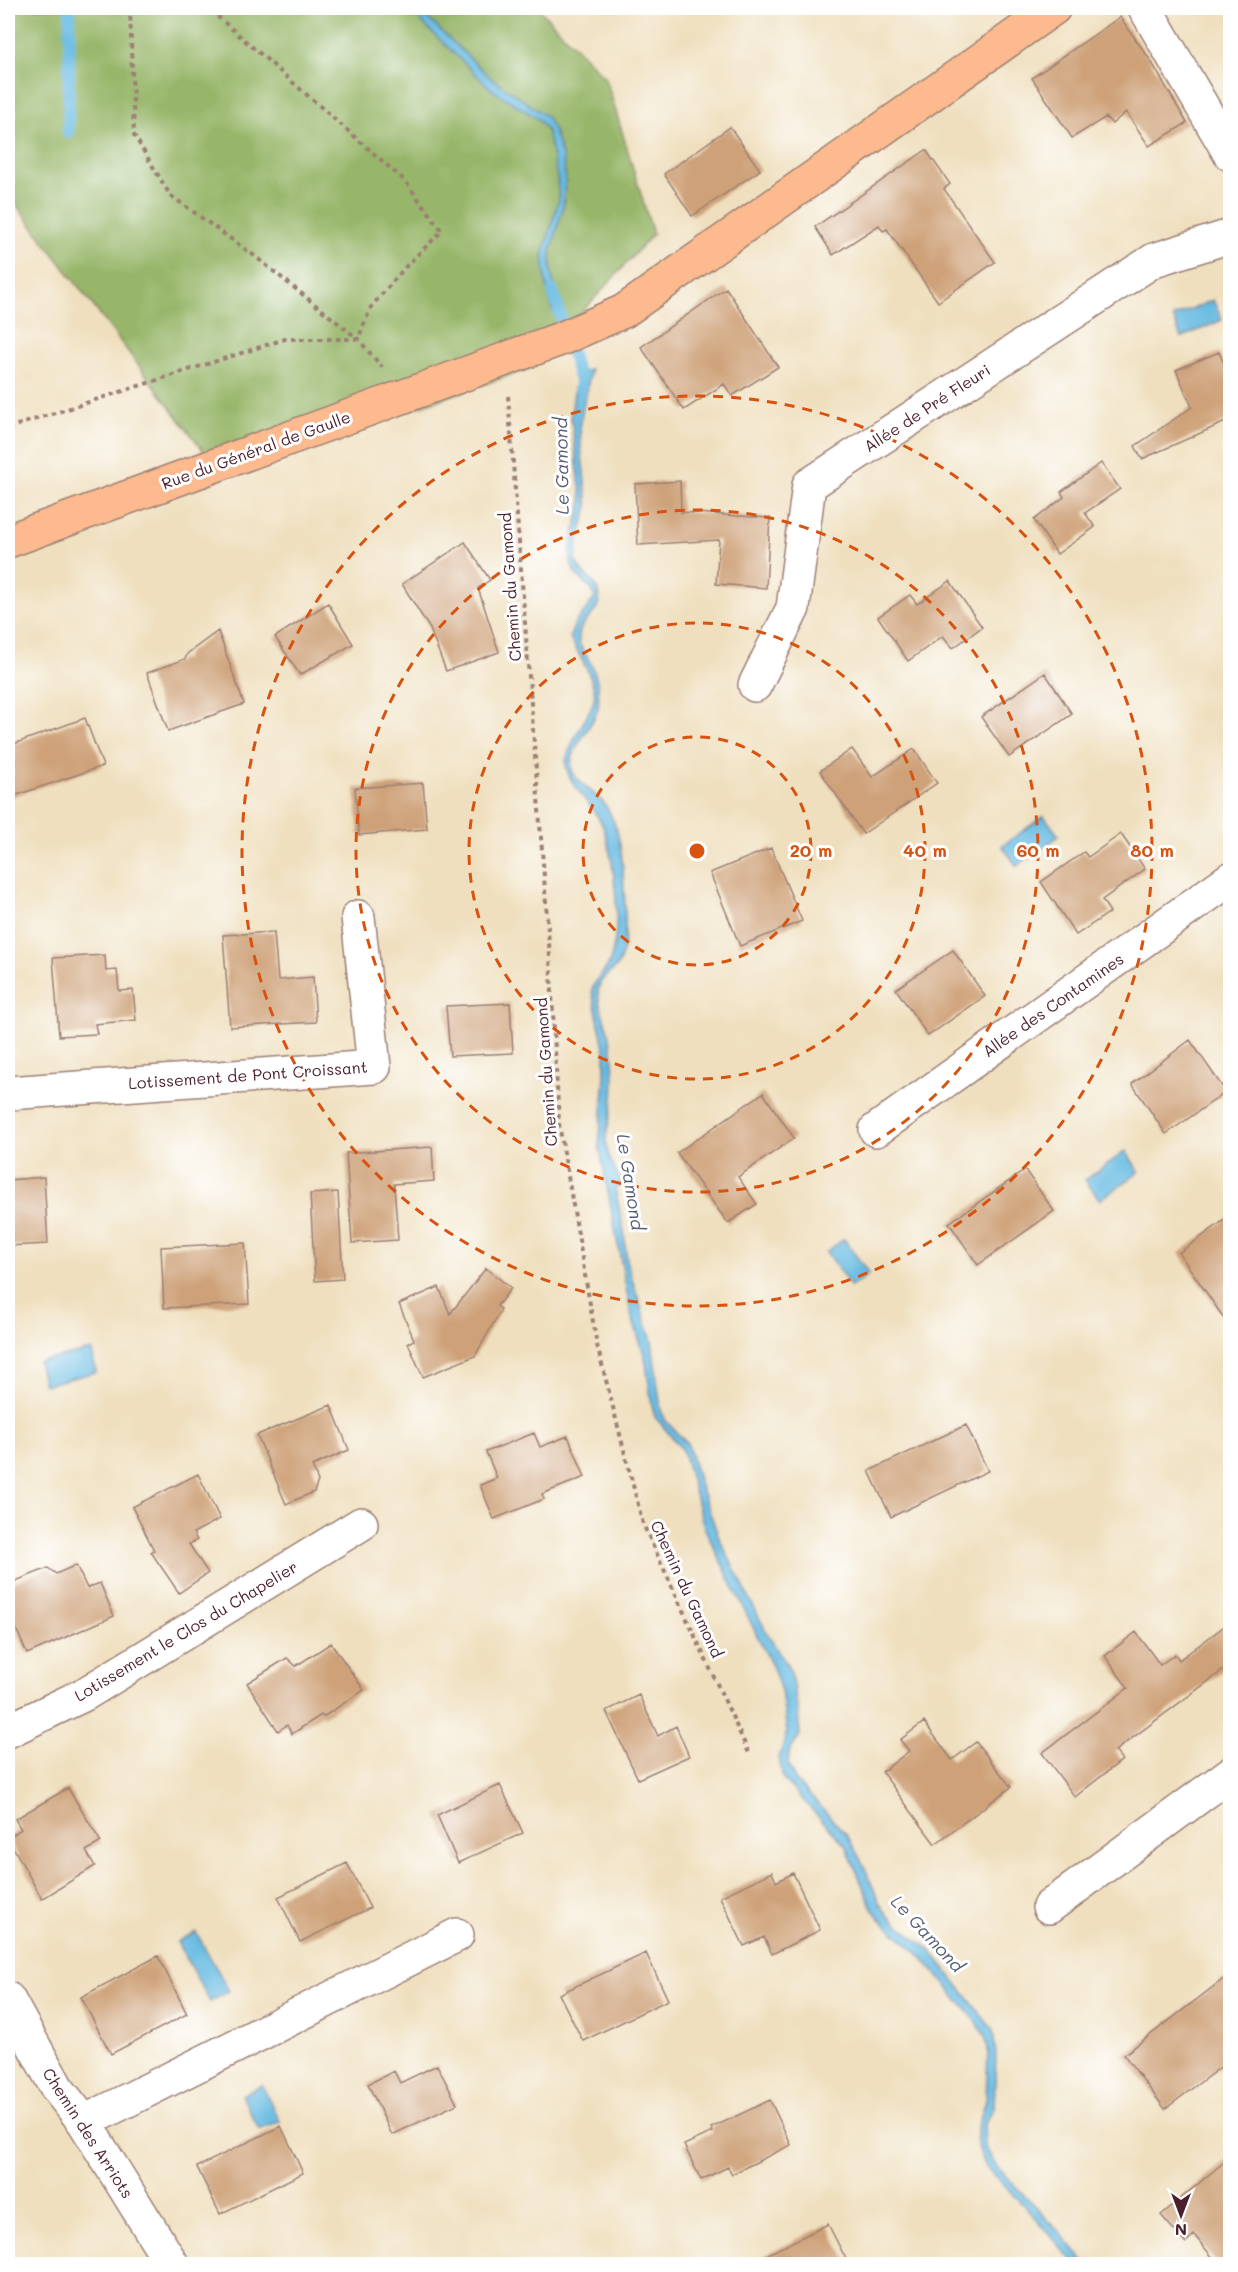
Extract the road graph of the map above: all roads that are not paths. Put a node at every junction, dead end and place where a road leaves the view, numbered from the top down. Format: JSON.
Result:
{"nodes":[{"id":1,"x":1054,"y":8,"type":"edge"},
{"id":2,"x":1145,"y":8,"type":"edge"},
{"id":3,"x":1230,"y":154,"type":"edge"},
{"id":4,"x":1230,"y":236,"type":"edge"},
{"id":5,"x":8,"y":541,"type":"edge"},
{"id":6,"x":755,"y":685,"type":"dead end"},
{"id":7,"x":1230,"y":879,"type":"edge"},
{"id":8,"x":357,"y":917,"type":"dead end"},
{"id":9,"x":8,"y":1093,"type":"edge"},
{"id":10,"x":876,"y":1130,"type":"dead end"},
{"id":11,"x":361,"y":1524,"type":"dead end"},
{"id":12,"x":8,"y":1731,"type":"edge"},
{"id":13,"x":1230,"y":1774,"type":"edge"},
{"id":14,"x":1049,"y":1907,"type":"dead end"},
{"id":15,"x":457,"y":1935,"type":"dead end"},
{"id":16,"x":8,"y":1999,"type":"edge"},
{"id":17,"x":84,"y":2122,"type":"junction"},
{"id":18,"x":172,"y":2265,"type":"edge"}],
"edges":[{"from":1,"to":5,"type":"main road","name":"Rue du Général de Gaulle"},
{"from":2,"to":3,"type":"street"},
{"from":4,"to":6,"type":"street","name":"Allée de Pré Fleuri"},
{"from":7,"to":10,"type":"street","name":"Allée des Contamines"},
{"from":8,"to":9,"type":"street","name":"Lotissement de Pont Croissant"},
{"from":11,"to":12,"type":"street","name":"Lotissement le Clos du Chapelier"},
{"from":13,"to":14,"type":"street"},
{"from":15,"to":17,"type":"street"},
{"from":16,"to":17,"type":"street","name":"Chemin des Arriots"},
{"from":17,"to":18,"type":"street","name":"Chemin des Arriots"}]}
